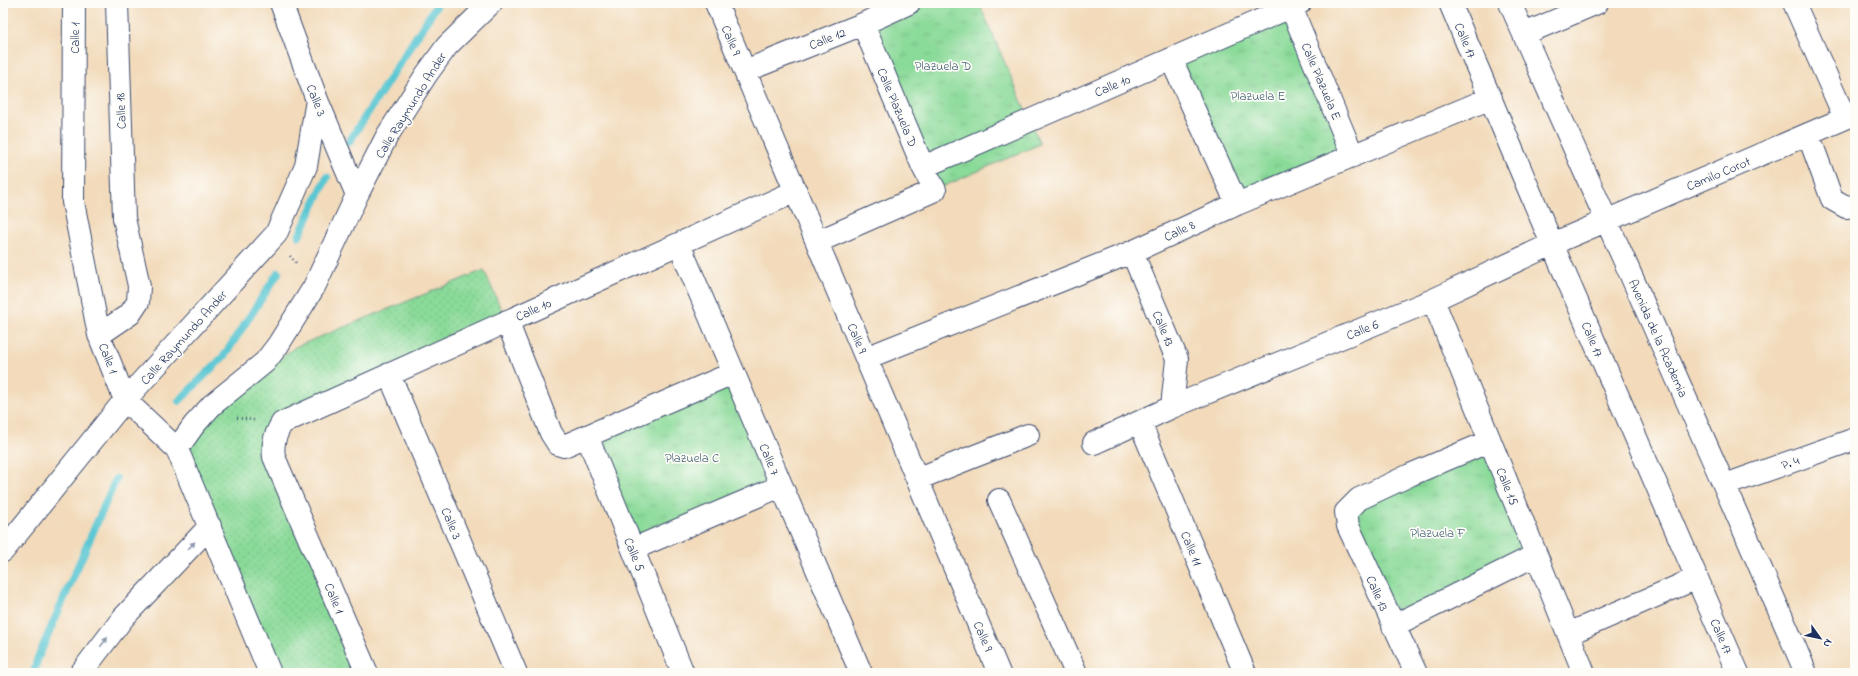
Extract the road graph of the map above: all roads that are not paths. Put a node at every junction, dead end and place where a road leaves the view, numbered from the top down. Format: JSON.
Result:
{"nodes":[{"id":1,"x":74,"y":3,"type":"edge"},
{"id":2,"x":117,"y":3,"type":"edge"},
{"id":3,"x":281,"y":3,"type":"edge"},
{"id":4,"x":491,"y":3,"type":"edge"},
{"id":5,"x":716,"y":3,"type":"edge"},
{"id":6,"x":909,"y":3,"type":"edge"},
{"id":7,"x":1450,"y":3,"type":"edge"},
{"id":8,"x":1510,"y":3,"type":"edge"},
{"id":9,"x":1597,"y":3,"type":"edge"},
{"id":10,"x":1794,"y":3,"type":"edge"},
{"id":11,"x":1295,"y":5,"type":"edge"},
{"id":12,"x":863,"y":24,"type":"junction"},
{"id":13,"x":1524,"y":34,"type":"junction"},
{"id":14,"x":1171,"y":59,"type":"junction"},
{"id":15,"x":745,"y":71,"type":"junction"},
{"id":16,"x":1491,"y":98,"type":"junction"},
{"id":17,"x":317,"y":100,"type":"junction"},
{"id":18,"x":1850,"y":116,"type":"edge"},
{"id":19,"x":1808,"y":134,"type":"junction"},
{"id":20,"x":1353,"y":156,"type":"junction"},
{"id":21,"x":923,"y":167,"type":"junction"},
{"id":22,"x":796,"y":191,"type":"junction"},
{"id":23,"x":356,"y":195,"type":"junction"},
{"id":24,"x":1238,"y":204,"type":"junction"},
{"id":25,"x":1855,"y":206,"type":"edge"},
{"id":26,"x":1629,"y":212,"type":"joint"},
{"id":27,"x":1606,"y":221,"type":"junction"},
{"id":28,"x":817,"y":242,"type":"junction"},
{"id":29,"x":679,"y":244,"type":"junction"},
{"id":30,"x":1552,"y":244,"type":"junction"},
{"id":31,"x":1132,"y":252,"type":"junction"},
{"id":32,"x":1433,"y":300,"type":"junction"},
{"id":33,"x":507,"y":321,"type":"junction"},
{"id":34,"x":99,"y":335,"type":"junction"},
{"id":35,"x":866,"y":358,"type":"junction"},
{"id":36,"x":733,"y":373,"type":"junction"},
{"id":37,"x":389,"y":374,"type":"junction"},
{"id":38,"x":125,"y":400,"type":"junction"},
{"id":39,"x":1172,"y":407,"type":"junction"},
{"id":40,"x":1140,"y":423,"type":"junction"},
{"id":41,"x":279,"y":428,"type":"joint"},
{"id":42,"x":587,"y":436,"type":"junction"},
{"id":43,"x":1028,"y":436,"type":"dead end"},
{"id":44,"x":1855,"y":439,"type":"edge"},
{"id":45,"x":1490,"y":441,"type":"junction"},
{"id":46,"x":1094,"y":443,"type":"dead end"},
{"id":47,"x":177,"y":449,"type":"junction"},
{"id":48,"x":917,"y":479,"type":"junction"},
{"id":49,"x":1725,"y":484,"type":"junction"},
{"id":50,"x":781,"y":486,"type":"junction"},
{"id":51,"x":999,"y":500,"type":"dead end"},
{"id":52,"x":210,"y":526,"type":"junction"},
{"id":53,"x":633,"y":549,"type":"junction"},
{"id":54,"x":3,"y":551,"type":"edge"},
{"id":55,"x":1536,"y":555,"type":"junction"},
{"id":56,"x":1697,"y":578,"type":"junction"},
{"id":57,"x":1393,"y":626,"type":"junction"},
{"id":58,"x":1568,"y":634,"type":"junction"},
{"id":59,"x":81,"y":673,"type":"edge"},
{"id":60,"x":270,"y":673,"type":"edge"},
{"id":61,"x":367,"y":673,"type":"edge"},
{"id":62,"x":516,"y":673,"type":"edge"},
{"id":63,"x":683,"y":673,"type":"edge"},
{"id":64,"x":861,"y":673,"type":"edge"},
{"id":65,"x":999,"y":673,"type":"edge"},
{"id":66,"x":1076,"y":673,"type":"edge"},
{"id":67,"x":1245,"y":673,"type":"edge"},
{"id":68,"x":1416,"y":673,"type":"edge"},
{"id":69,"x":1584,"y":673,"type":"edge"},
{"id":70,"x":1738,"y":673,"type":"edge"},
{"id":71,"x":1806,"y":673,"type":"edge"}],
"edges":[{"from":1,"to":34,"type":"street","name":"Calle 1"},
{"from":2,"to":34,"type":"street","name":"Calle 18"},
{"from":3,"to":17,"type":"street","name":"Calle 3"},
{"from":4,"to":23,"type":"street","name":"Calle Raymundo Ander"},
{"from":5,"to":15,"type":"street","name":"Calle 9"},
{"from":6,"to":12,"type":"street","name":"Calle 12"},
{"from":7,"to":16,"type":"street","name":"Calle 17"},
{"from":8,"to":13,"type":"street","name":"Avenida de la Academia"},
{"from":9,"to":13,"type":"street"},
{"from":10,"to":18,"type":"street"},
{"from":11,"to":14,"type":"street","name":"Calle 10"},
{"from":11,"to":20,"type":"street","name":"Calle Plazuela E"},
{"from":12,"to":15,"type":"street","name":"Calle 12"},
{"from":12,"to":21,"type":"street","name":"Calle Plazuela D"},
{"from":13,"to":27,"type":"street","name":"Avenida de la Academia"},
{"from":14,"to":21,"type":"street","name":"Calle 10"},
{"from":14,"to":24,"type":"street"},
{"from":15,"to":22,"type":"street","name":"Calle 9"},
{"from":16,"to":20,"type":"street","name":"Calle 8"},
{"from":16,"to":30,"type":"street","name":"Calle 17"},
{"from":17,"to":23,"type":"street","name":"Calle 3"},
{"from":17,"to":38,"type":"street","name":"Calle Raymundo Ander"},
{"from":18,"to":19,"type":"street","name":"Camilo Corot"},
{"from":19,"to":25,"type":"street"},
{"from":19,"to":26,"type":"street","name":"Camilo Corot"},
{"from":20,"to":24,"type":"street","name":"Calle 8"},
{"from":21,"to":28,"type":"street","name":"Calle Plazuela D"},
{"from":22,"to":28,"type":"street","name":"Calle 9"},
{"from":22,"to":29,"type":"street","name":"Calle 10"},
{"from":23,"to":47,"type":"street","name":"Calle Raymundo Ander"},
{"from":24,"to":31,"type":"street","name":"Calle 8"},
{"from":26,"to":27,"type":"street","name":"Calle 6"},
{"from":27,"to":30,"type":"street","name":"Calle 6"},
{"from":27,"to":49,"type":"street","name":"Avenida de la Academia"},
{"from":28,"to":35,"type":"street","name":"Calle 9"},
{"from":29,"to":33,"type":"street","name":"Calle 10"},
{"from":29,"to":36,"type":"street","name":"Calle 7"},
{"from":30,"to":32,"type":"street","name":"Calle 6"},
{"from":30,"to":56,"type":"street","name":"Calle 17"},
{"from":31,"to":35,"type":"street","name":"Calle 8"},
{"from":31,"to":39,"type":"street","name":"Calle 13"},
{"from":32,"to":39,"type":"street","name":"Calle 6"},
{"from":32,"to":45,"type":"street","name":"Calle 15"},
{"from":33,"to":37,"type":"street","name":"Calle 10"},
{"from":33,"to":42,"type":"street"},
{"from":34,"to":38,"type":"street","name":"Calle 1"},
{"from":35,"to":48,"type":"street","name":"Calle 9"},
{"from":36,"to":42,"type":"street"},
{"from":36,"to":50,"type":"street","name":"Calle 7"},
{"from":37,"to":41,"type":"street","name":"Calle 10"},
{"from":37,"to":62,"type":"street","name":"Calle 3"},
{"from":38,"to":47,"type":"street","name":"Calle 1"},
{"from":38,"to":54,"type":"street","name":"Calle Raymundo Ander"},
{"from":39,"to":40,"type":"street","name":"Calle 6"},
{"from":40,"to":46,"type":"street","name":"Calle 6"},
{"from":40,"to":67,"type":"street","name":"Calle 11"},
{"from":41,"to":61,"type":"street","name":"Calle 1"},
{"from":42,"to":53,"type":"street","name":"Calle 5"},
{"from":43,"to":48,"type":"street"},
{"from":44,"to":49,"type":"street","name":"P. 4"},
{"from":45,"to":55,"type":"street","name":"Calle 15"},
{"from":45,"to":57,"type":"street","name":"Calle 13"},
{"from":47,"to":52,"type":"street","name":"Calle 1"},
{"from":48,"to":65,"type":"street","name":"Calle 9"},
{"from":49,"to":71,"type":"street","name":"Avenida de la Academia"},
{"from":50,"to":53,"type":"street"},
{"from":50,"to":64,"type":"street","name":"Calle 7"},
{"from":51,"to":66,"type":"street"},
{"from":59,"to":52,"type":"street","one_way":true},
{"from":52,"to":60,"type":"street","name":"Calle 1"},
{"from":53,"to":63,"type":"street","name":"Calle 5"},
{"from":55,"to":57,"type":"street"},
{"from":55,"to":58,"type":"street","name":"Calle 15"},
{"from":56,"to":58,"type":"street"},
{"from":56,"to":70,"type":"street","name":"Calle 17"},
{"from":57,"to":68,"type":"street","name":"Calle 13"},
{"from":58,"to":69,"type":"street","name":"Calle 15"}]}
